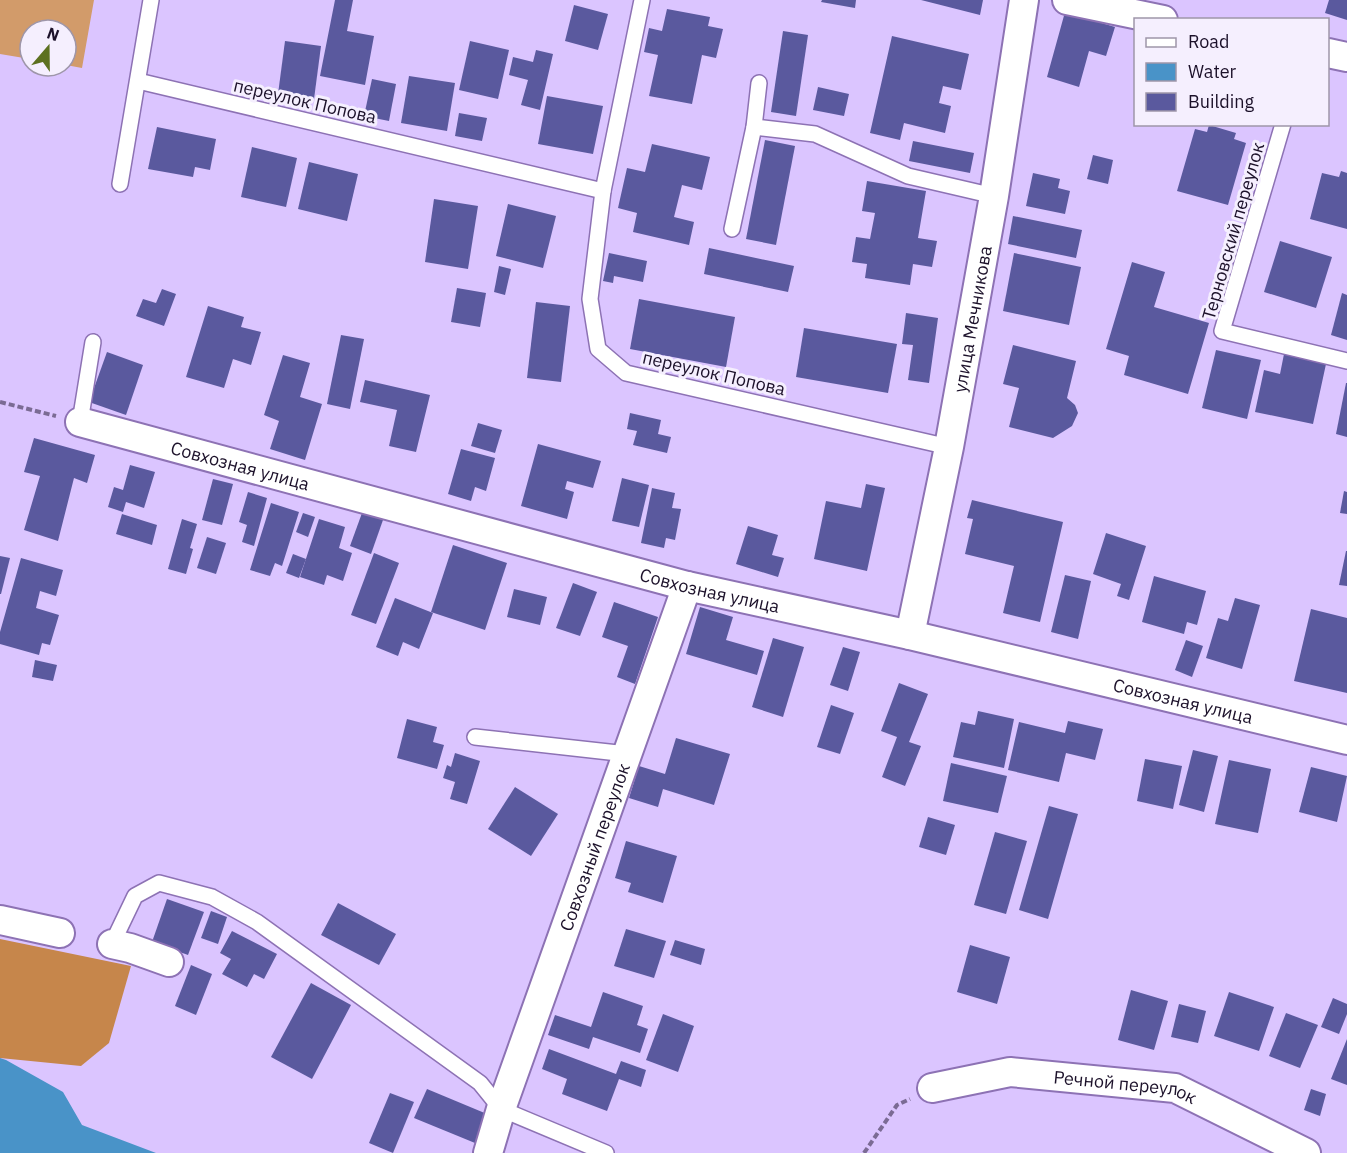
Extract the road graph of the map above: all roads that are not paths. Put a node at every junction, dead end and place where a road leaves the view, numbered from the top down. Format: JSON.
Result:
{"nodes":[{"id":1,"x":151,"y":0,"type":"edge"},
{"id":2,"x":642,"y":0,"type":"edge"},
{"id":3,"x":1024,"y":0,"type":"edge"},
{"id":4,"x":1067,"y":0,"type":"edge"},
{"id":5,"x":1152,"y":18,"type":"edge"},
{"id":6,"x":1329,"y":53,"type":"edge"},
{"id":7,"x":1347,"y":57,"type":"edge"},
{"id":8,"x":138,"y":81,"type":"junction"},
{"id":9,"x":759,"y":83,"type":"dead end"},
{"id":10,"x":1281,"y":126,"type":"edge"},
{"id":11,"x":754,"y":127,"type":"junction"},
{"id":12,"x":120,"y":184,"type":"dead end"},
{"id":13,"x":603,"y":191,"type":"junction"},
{"id":14,"x":994,"y":196,"type":"junction"},
{"id":15,"x":732,"y":229,"type":"dead end"},
{"id":16,"x":93,"y":342,"type":"dead end"},
{"id":17,"x":1347,"y":361,"type":"edge"},
{"id":18,"x":80,"y":422,"type":"joint"},
{"id":19,"x":949,"y":447,"type":"junction"},
{"id":20,"x":687,"y":586,"type":"junction"},
{"id":21,"x":910,"y":635,"type":"junction"},
{"id":22,"x":475,"y":737,"type":"dead end"},
{"id":23,"x":1347,"y":740,"type":"edge"},
{"id":24,"x":627,"y":754,"type":"junction"},
{"id":25,"x":0,"y":920,"type":"edge"},
{"id":26,"x":60,"y":933,"type":"dead end"},
{"id":27,"x":112,"y":944,"type":"joint"},
{"id":28,"x":169,"y":962,"type":"dead end"},
{"id":29,"x":932,"y":1088,"type":"road end"},
{"id":30,"x":501,"y":1109,"type":"junction"},
{"id":31,"x":488,"y":1153,"type":"edge"},
{"id":32,"x":606,"y":1153,"type":"edge"},
{"id":33,"x":1306,"y":1153,"type":"edge"}],
"edges":[{"from":1,"to":8,"type":"lane"},
{"from":2,"to":13,"type":"lane","name":"переулок Попова"},
{"from":3,"to":14,"type":"street","name":"улица Мечникова"},
{"from":4,"to":5,"type":"street"},
{"from":6,"to":7,"type":"street"},
{"from":8,"to":12,"type":"lane"},
{"from":8,"to":13,"type":"lane","name":"переулок Попова"},
{"from":9,"to":11,"type":"lane"},
{"from":10,"to":17,"type":"lane","name":"Терновский переулок"},
{"from":11,"to":14,"type":"lane"},
{"from":11,"to":15,"type":"lane"},
{"from":13,"to":19,"type":"lane","name":"переулок Попова"},
{"from":14,"to":19,"type":"street","name":"улица Мечникова"},
{"from":16,"to":18,"type":"lane"},
{"from":18,"to":20,"type":"street","name":"Совхозная улица"},
{"from":19,"to":21,"type":"street","name":"улица Мечникова"},
{"from":20,"to":21,"type":"street","name":"Совхозная улица"},
{"from":20,"to":24,"type":"street","name":"Совхозный переулок"},
{"from":21,"to":23,"type":"street","name":"Совхозная улица"},
{"from":22,"to":24,"type":"lane"},
{"from":24,"to":30,"type":"street","name":"Совхозный переулок"},
{"from":25,"to":26,"type":"street"},
{"from":27,"to":28,"type":"street"},
{"from":27,"to":30,"type":"lane"},
{"from":29,"to":33,"type":"street","name":"Речной переулок"},
{"from":30,"to":31,"type":"street","name":"Совхозный переулок"},
{"from":30,"to":32,"type":"lane"}]}
